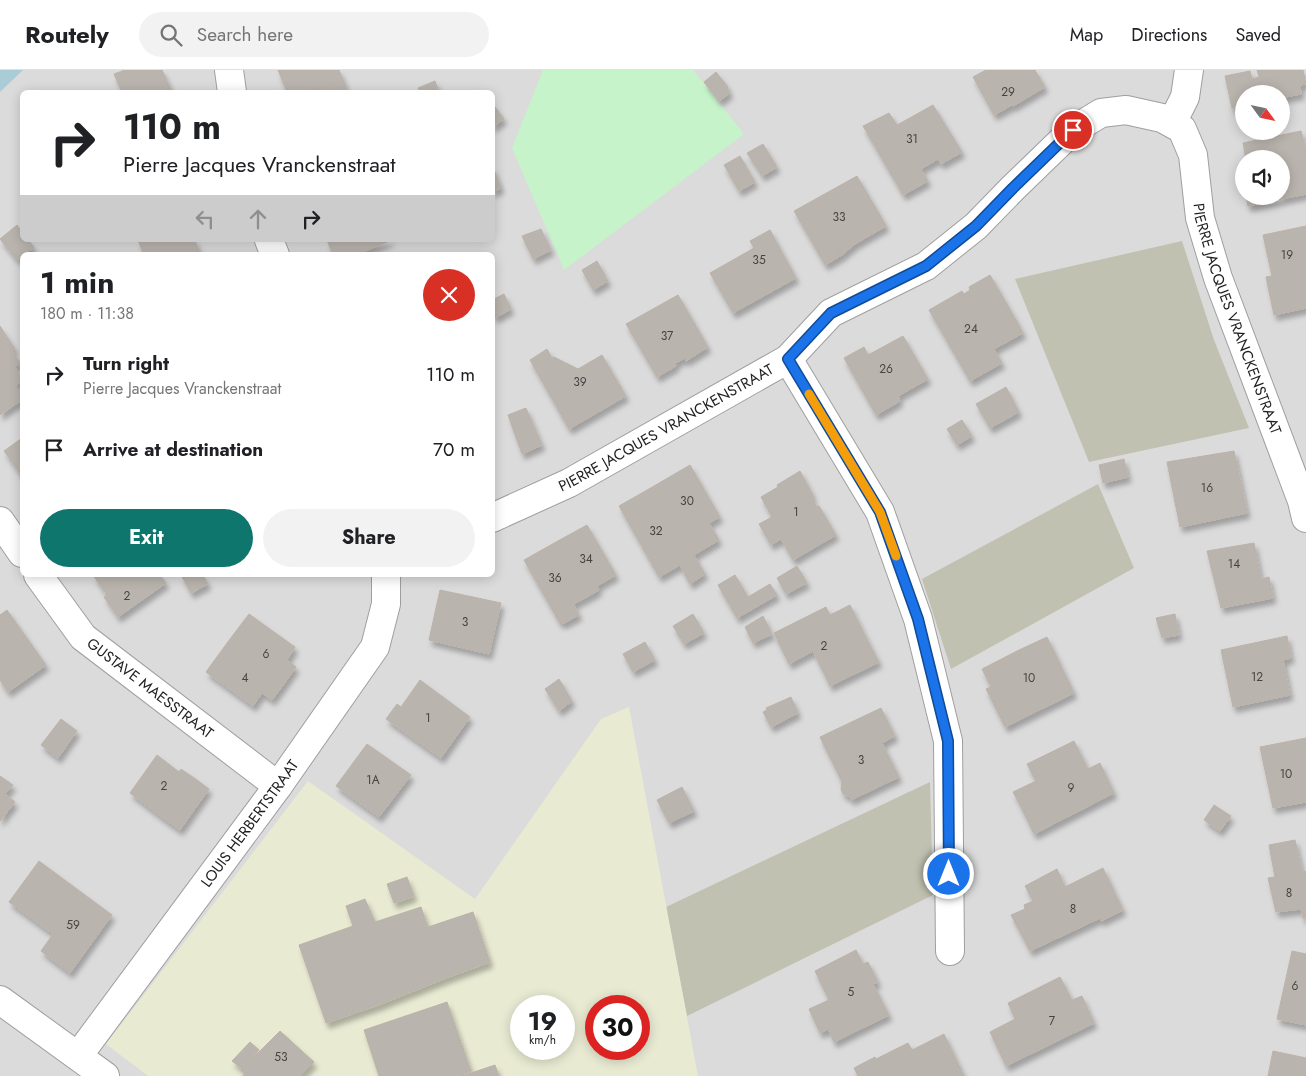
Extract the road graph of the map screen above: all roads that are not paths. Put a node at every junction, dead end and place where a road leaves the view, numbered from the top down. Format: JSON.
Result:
{"nodes":[{"id":1,"x":229,"y":70,"type":"edge"},
{"id":2,"x":1189,"y":70,"type":"edge"},
{"id":3,"x":232,"y":90,"type":"edge"},
{"id":4,"x":1172,"y":123,"type":"junction"},
{"id":5,"x":788,"y":359,"type":"junction"},
{"id":6,"x":495,"y":517,"type":"edge"},
{"id":7,"x":1306,"y":518,"type":"edge"},
{"id":8,"x":0,"y":521,"type":"edge"},
{"id":9,"x":20,"y":550,"type":"edge"},
{"id":10,"x":39,"y":577,"type":"edge"},
{"id":11,"x":386,"y":577,"type":"edge"},
{"id":12,"x":278,"y":786,"type":"junction"},
{"id":13,"x":950,"y":951,"type":"dead end"},
{"id":14,"x":0,"y":1000,"type":"edge"},
{"id":15,"x":78,"y":1056,"type":"junction"},
{"id":16,"x":105,"y":1076,"type":"edge"}],
"edges":[{"from":1,"to":3,"type":"street"},
{"from":2,"to":4,"type":"street"},
{"from":4,"to":5,"type":"street","name":"PIERRE JACQUES VRANCKENSTRAAT"},
{"from":4,"to":7,"type":"street","name":"PIERRE JACQUES VRANCKENSTRAAT"},
{"from":5,"to":6,"type":"street","name":"PIERRE JACQUES VRANCKENSTRAAT"},
{"from":5,"to":13,"type":"street"},
{"from":8,"to":9,"type":"street"},
{"from":10,"to":12,"type":"street","name":"GUSTAVE MAESSTRAAT"},
{"from":11,"to":12,"type":"street","name":"LOUIS HERBERTSTRAAT"},
{"from":12,"to":15,"type":"street","name":"LOUIS HERBERTSTRAAT"},
{"from":14,"to":15,"type":"street"},
{"from":15,"to":16,"type":"street"}]}
